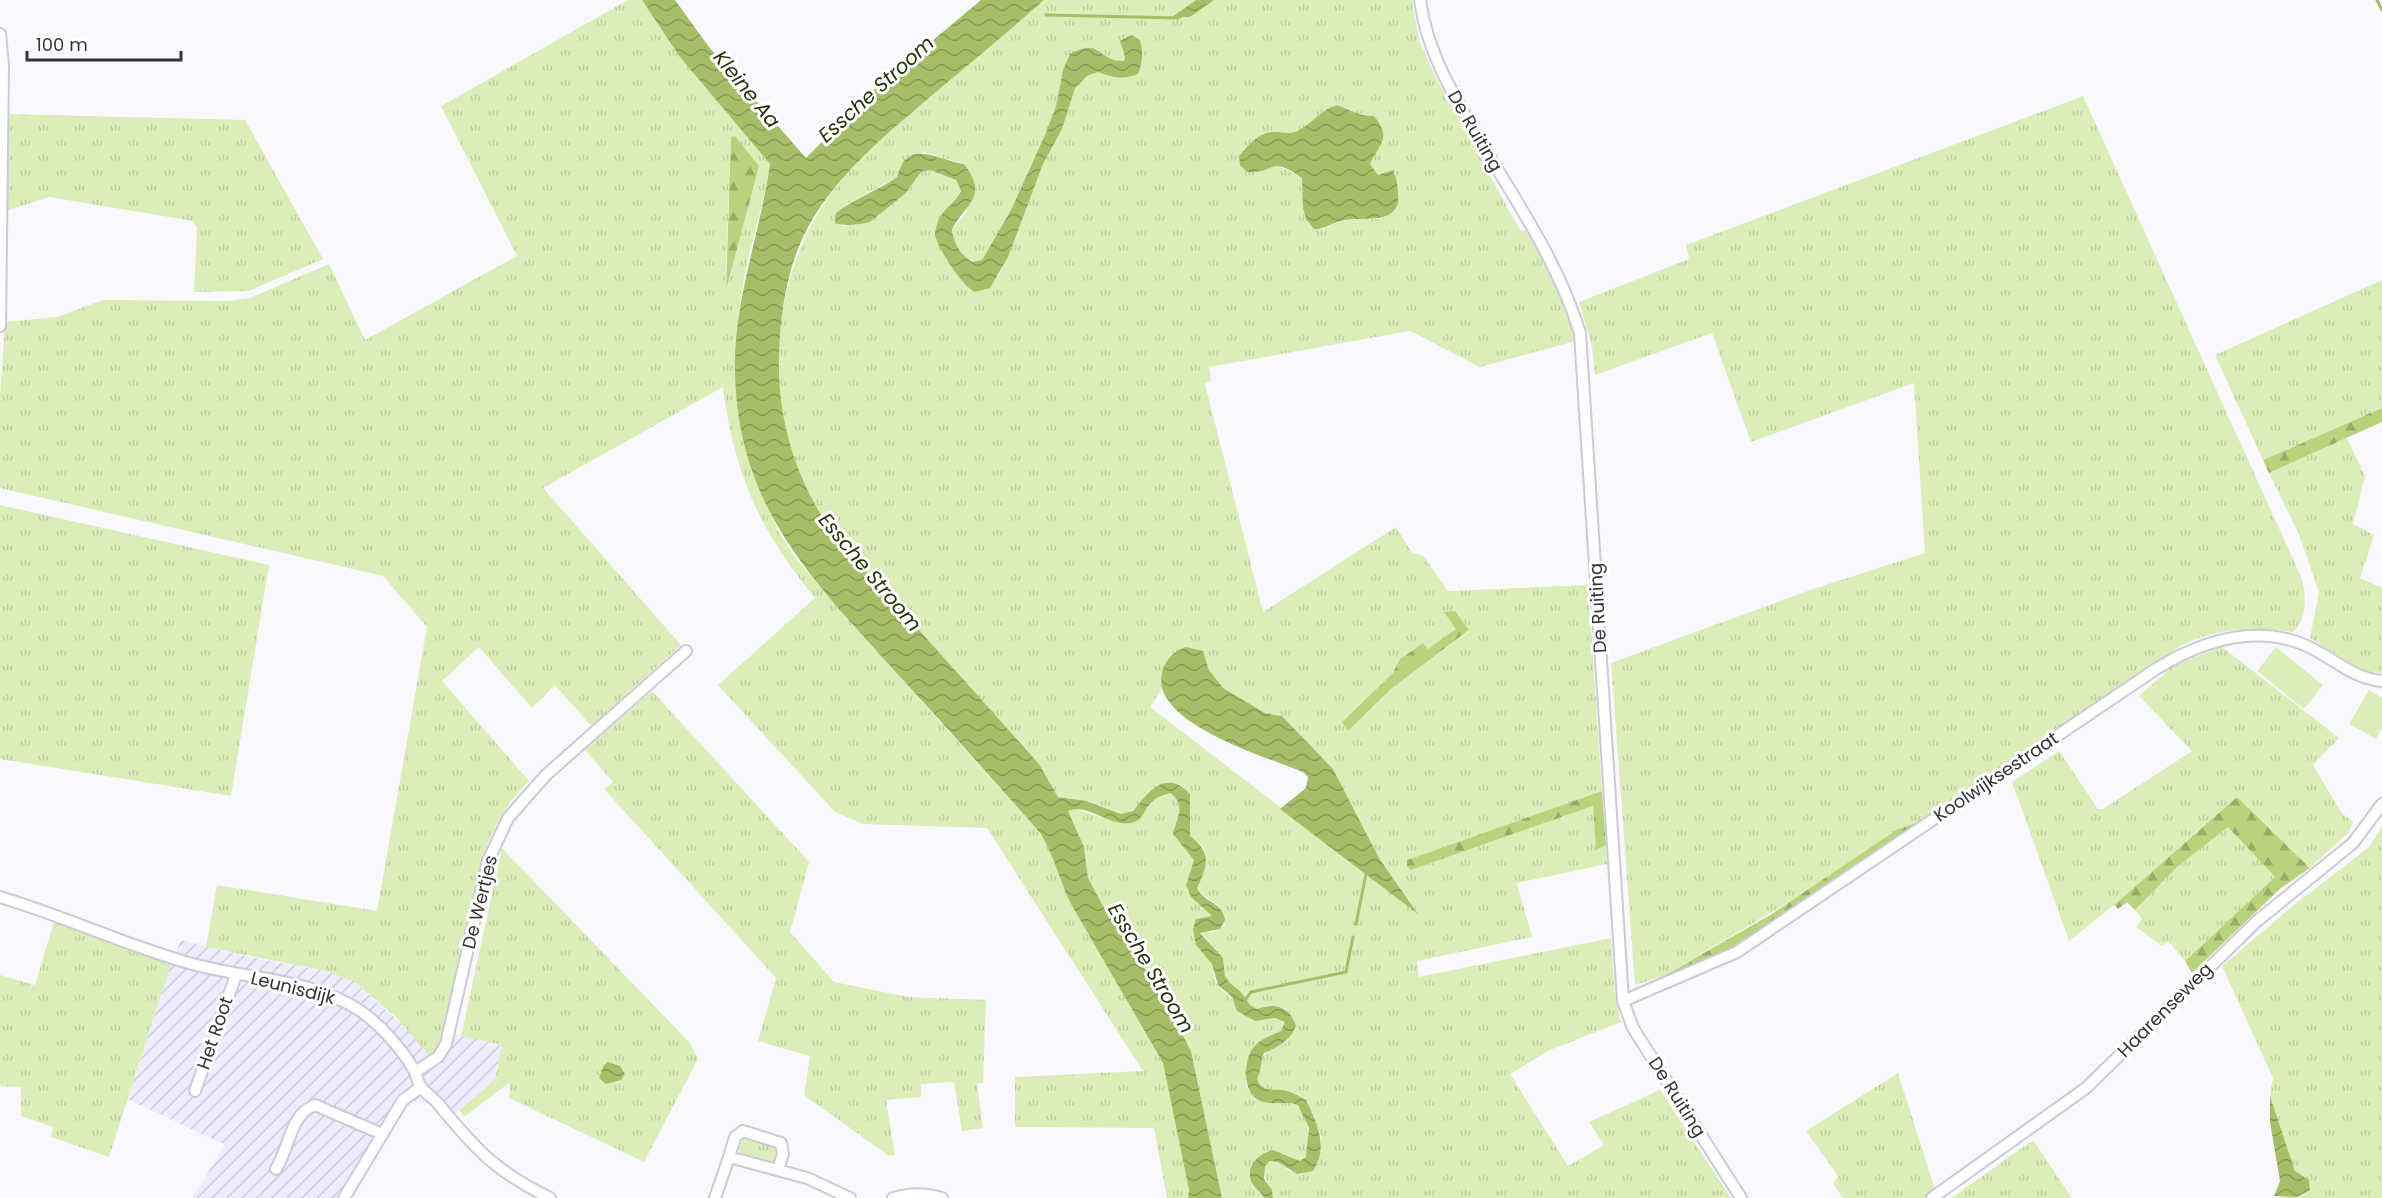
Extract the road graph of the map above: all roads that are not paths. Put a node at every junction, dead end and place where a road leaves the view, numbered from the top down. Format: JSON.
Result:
{"nodes":[{"id":1,"x":1420,"y":0,"type":"edge"},
{"id":2,"x":0,"y":34,"type":"edge"},
{"id":3,"x":0,"y":321,"type":"edge"},
{"id":4,"x":0,"y":327,"type":"edge"},
{"id":5,"x":686,"y":651,"type":"dead end"},
{"id":6,"x":2382,"y":681,"type":"edge"},
{"id":7,"x":2382,"y":804,"type":"edge"},
{"id":8,"x":0,"y":897,"type":"edge"},
{"id":9,"x":236,"y":975,"type":"junction"},
{"id":10,"x":1623,"y":1000,"type":"junction"},
{"id":11,"x":415,"y":1072,"type":"junction"},
{"id":12,"x":421,"y":1087,"type":"junction"},
{"id":13,"x":195,"y":1091,"type":"dead end"},
{"id":14,"x":382,"y":1134,"type":"junction"},
{"id":15,"x":729,"y":1157,"type":"junction"},
{"id":16,"x":276,"y":1169,"type":"dead end"},
{"id":17,"x":778,"y":1170,"type":"junction"},
{"id":18,"x":344,"y":1198,"type":"edge"},
{"id":19,"x":550,"y":1198,"type":"edge"},
{"id":20,"x":715,"y":1198,"type":"edge"},
{"id":21,"x":850,"y":1198,"type":"edge"},
{"id":22,"x":893,"y":1198,"type":"edge"},
{"id":23,"x":942,"y":1198,"type":"edge"},
{"id":24,"x":1741,"y":1198,"type":"edge"},
{"id":25,"x":1932,"y":1198,"type":"edge"}],
"edges":[{"from":1,"to":10,"type":"street","name":"De Ruiting"},
{"from":2,"to":3,"type":"street"},
{"from":3,"to":4,"type":"street"},
{"from":5,"to":11,"type":"street","name":"De Wertjes"},
{"from":6,"to":10,"type":"street","name":"Koolwijksestraat"},
{"from":7,"to":25,"type":"street","name":"Haarenseweg"},
{"from":8,"to":9,"type":"street","name":"Leunisdijk"},
{"from":9,"to":11,"type":"street","name":"Leunisdijk"},
{"from":9,"to":13,"type":"street","name":"Het Root"},
{"from":10,"to":24,"type":"street","name":"De Ruiting"},
{"from":11,"to":12,"type":"street","name":"Leunisdijk"},
{"from":12,"to":14,"type":"street"},
{"from":12,"to":19,"type":"street","name":"Leunisdijk"},
{"from":14,"to":16,"type":"street"},
{"from":14,"to":18,"type":"street"},
{"from":15,"to":17,"type":"street"},
{"from":15,"to":17,"type":"street"},
{"from":15,"to":20,"type":"street"},
{"from":17,"to":21,"type":"street"},
{"from":22,"to":23,"type":"street"}]}
